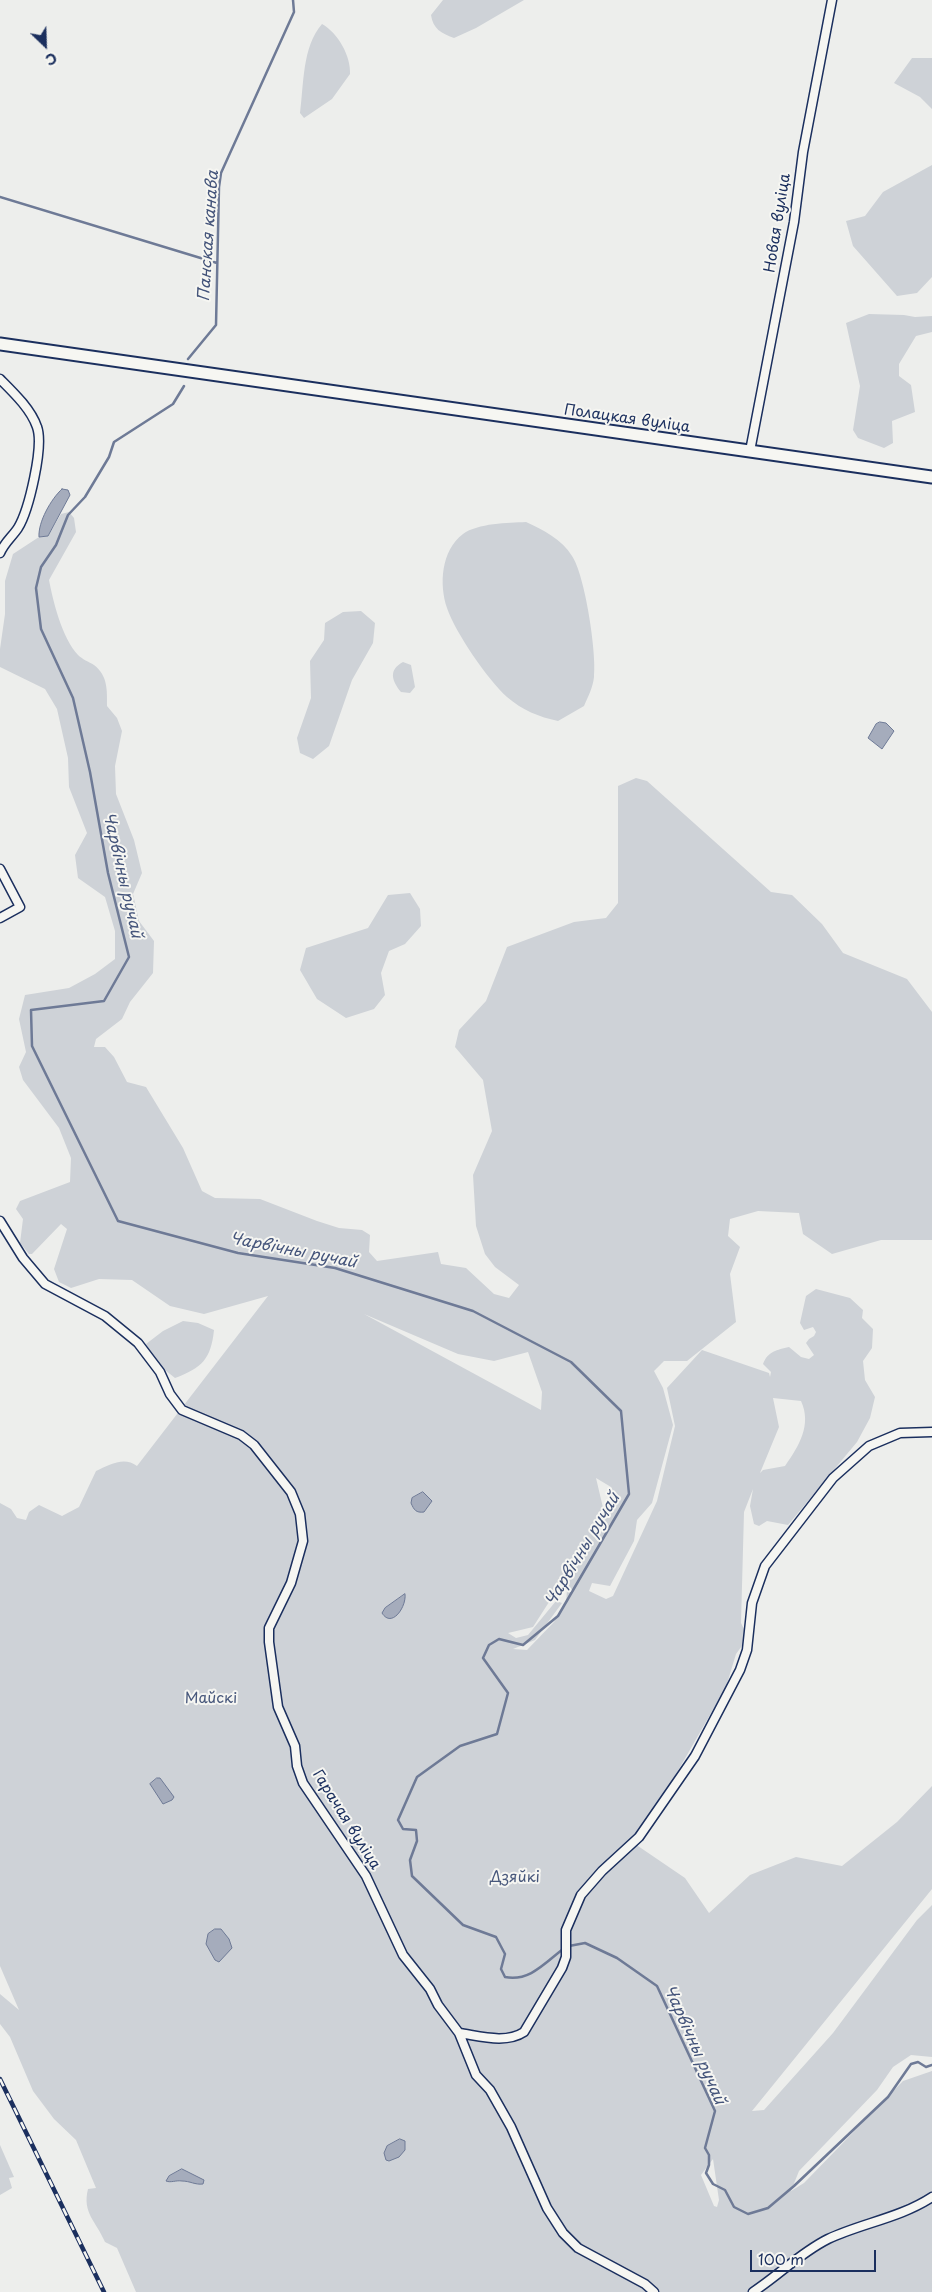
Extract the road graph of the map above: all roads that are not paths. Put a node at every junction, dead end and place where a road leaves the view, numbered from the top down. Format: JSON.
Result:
{"nodes":[{"id":1,"x":832,"y":0,"type":"edge"},
{"id":2,"x":0,"y":344,"type":"edge"},
{"id":3,"x":0,"y":379,"type":"edge"},
{"id":4,"x":750,"y":451,"type":"junction"},
{"id":5,"x":932,"y":477,"type":"edge"},
{"id":6,"x":0,"y":553,"type":"edge"},
{"id":7,"x":0,"y":869,"type":"edge"},
{"id":8,"x":0,"y":918,"type":"edge"},
{"id":9,"x":0,"y":1221,"type":"edge"},
{"id":10,"x":932,"y":1432,"type":"edge"},
{"id":11,"x":459,"y":2033,"type":"junction"},
{"id":12,"x":932,"y":2197,"type":"edge"},
{"id":13,"x":654,"y":2292,"type":"edge"},
{"id":14,"x":753,"y":2292,"type":"edge"}],
"edges":[{"from":1,"to":4,"type":"street","name":"Новая вуліца"},
{"from":2,"to":4,"type":"main road","name":"Полацкая вуліца"},
{"from":3,"to":6,"type":"street"},
{"from":4,"to":5,"type":"main road","name":"Полацкая вуліца"},
{"from":7,"to":8,"type":"street"},
{"from":9,"to":11,"type":"street","name":"Гарачая вуліца"},
{"from":10,"to":11,"type":"street"},
{"from":11,"to":13,"type":"street","name":"Гарачая вуліца"},
{"from":12,"to":14,"type":"street"}]}
